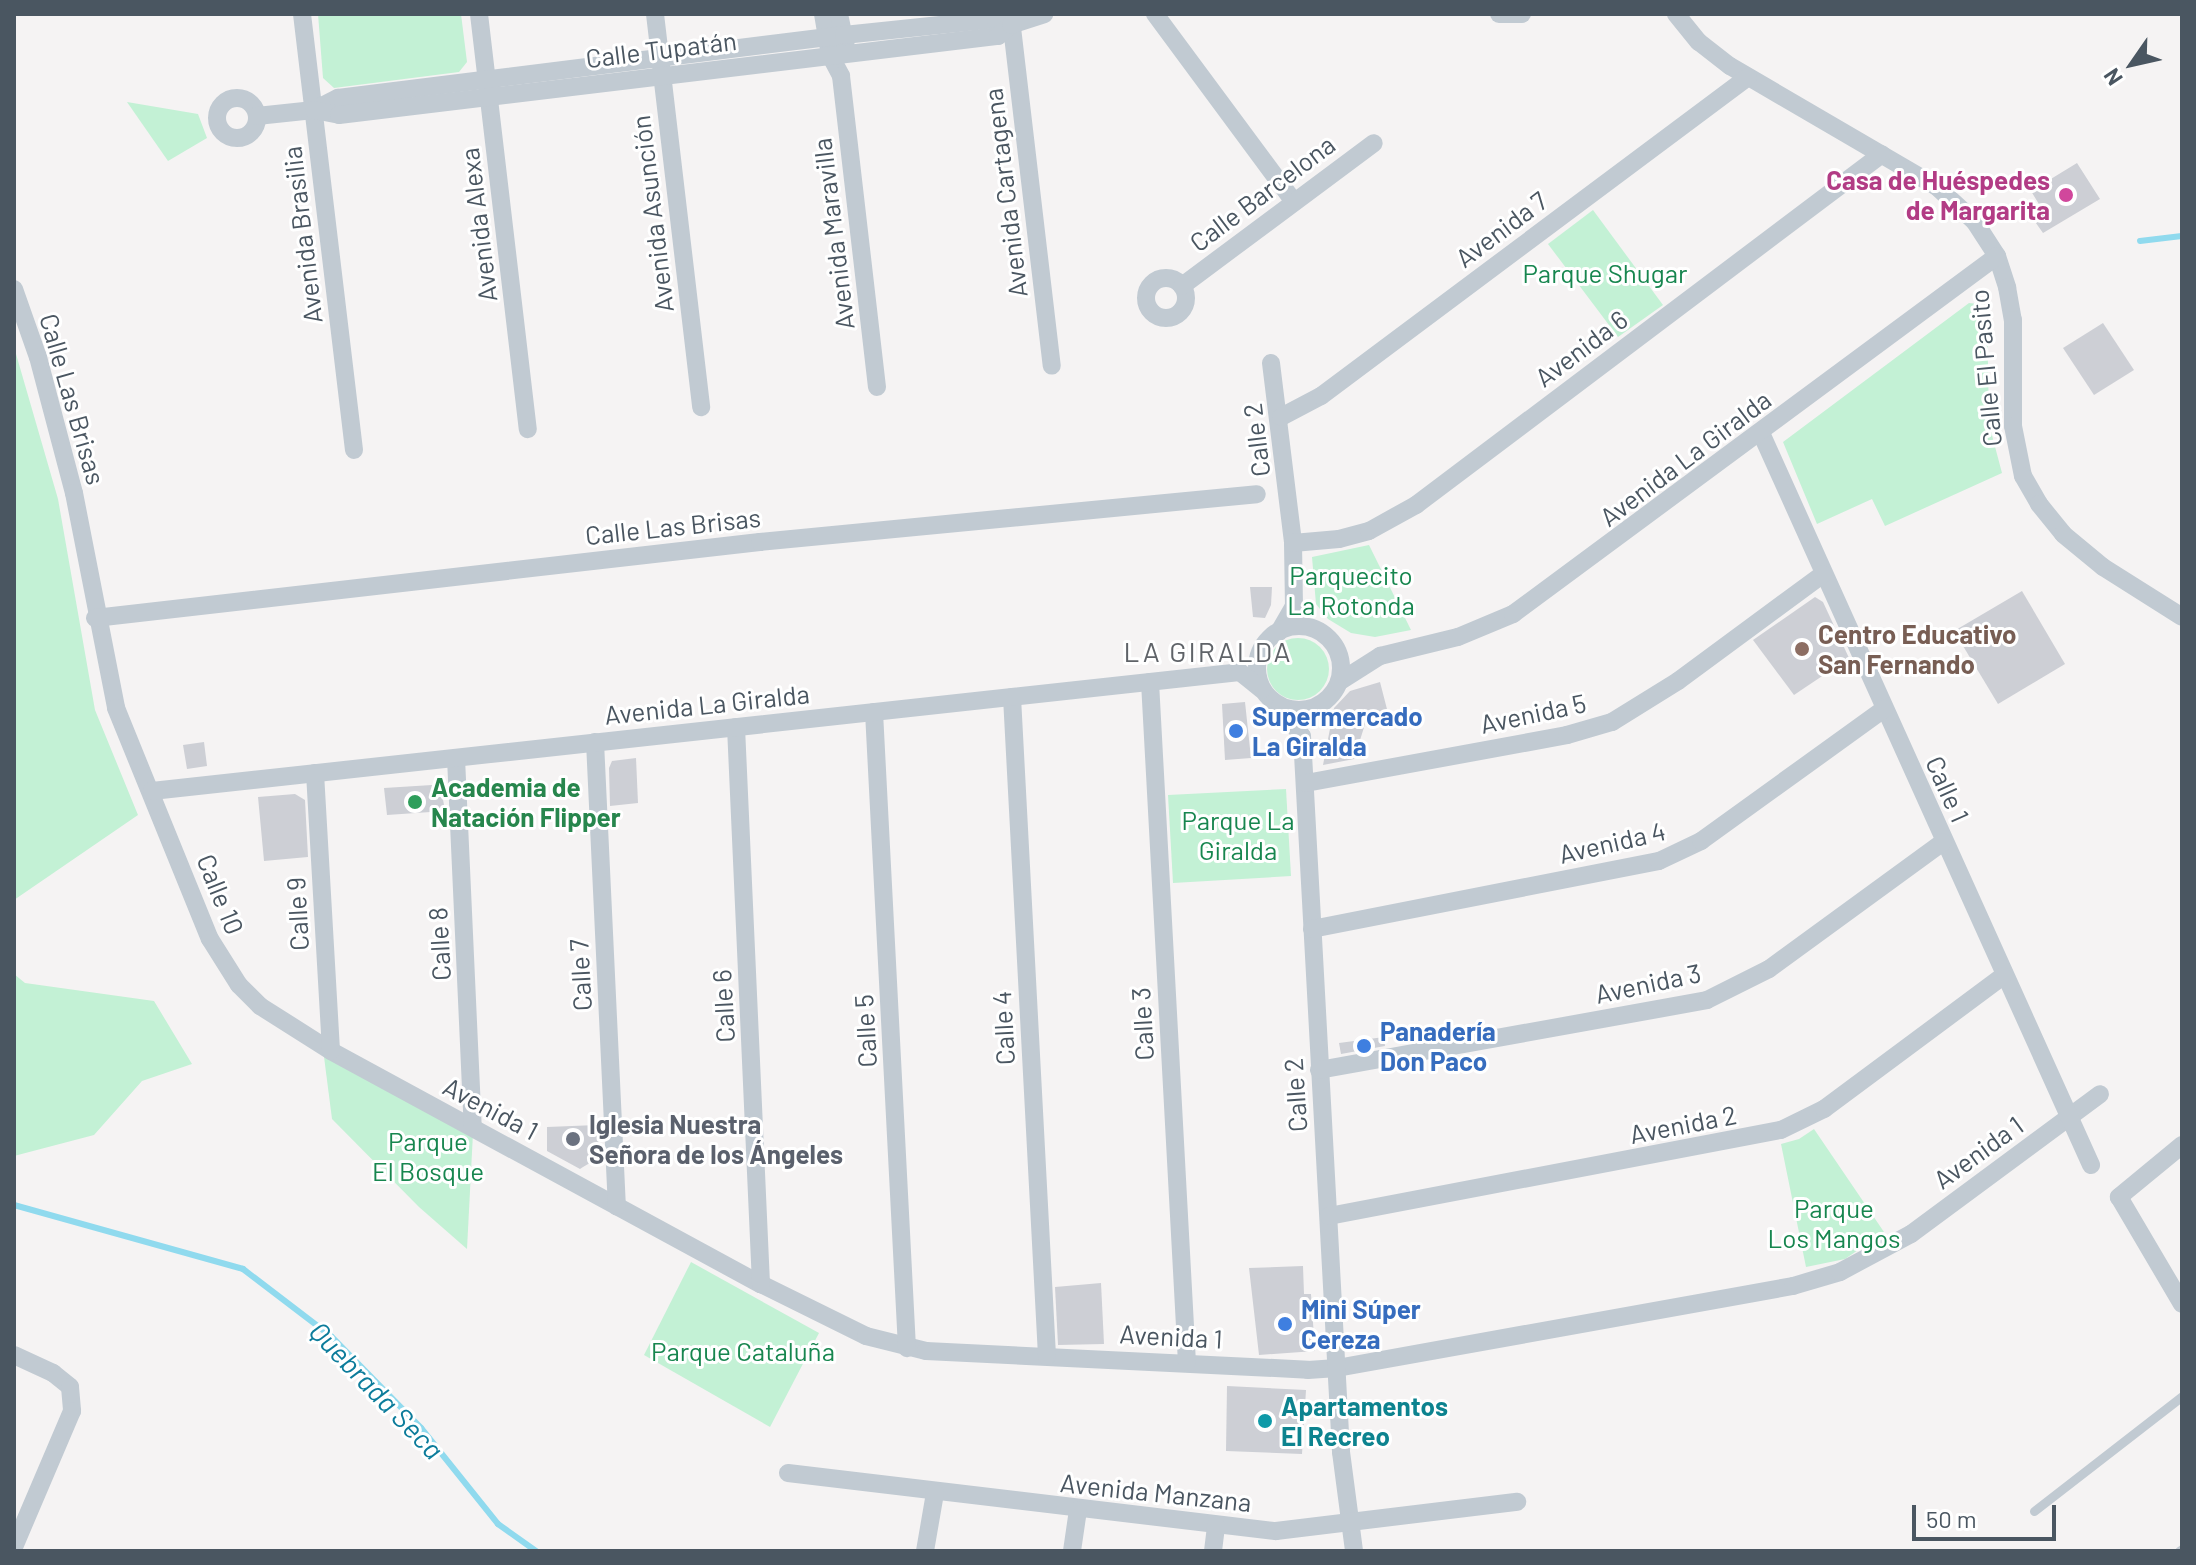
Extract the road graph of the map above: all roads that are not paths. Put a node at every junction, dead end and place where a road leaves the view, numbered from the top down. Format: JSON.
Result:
{"nodes":[{"id":1,"x":302,"y":14,"type":"edge"},
{"id":2,"x":479,"y":14,"type":"edge"},
{"id":3,"x":655,"y":14,"type":"edge"},
{"id":4,"x":823,"y":14,"type":"edge"},
{"id":5,"x":839,"y":14,"type":"edge"},
{"id":6,"x":1044,"y":14,"type":"edge"},
{"id":7,"x":1155,"y":14,"type":"edge"},
{"id":8,"x":1499,"y":14,"type":"edge"},
{"id":9,"x":1522,"y":14,"type":"edge"},
{"id":10,"x":1676,"y":14,"type":"edge"},
{"id":11,"x":1011,"y":20,"type":"edge"},
{"id":12,"x":838,"y":45,"type":"junction"},
{"id":13,"x":660,"y":66,"type":"junction"},
{"id":14,"x":1748,"y":77,"type":"junction"},
{"id":15,"x":488,"y":88,"type":"junction"},
{"id":16,"x":314,"y":110,"type":"junction"},
{"id":17,"x":257,"y":116,"type":"dead end"},
{"id":18,"x":1374,"y":143,"type":"dead end"},
{"id":19,"x":1882,"y":154,"type":"junction"},
{"id":20,"x":1294,"y":202,"type":"junction"},
{"id":21,"x":1997,"y":256,"type":"junction"},
{"id":22,"x":1182,"y":286,"type":"dead end"},
{"id":23,"x":14,"y":289,"type":"edge"},
{"id":24,"x":1271,"y":363,"type":"dead end"},
{"id":25,"x":1052,"y":366,"type":"dead end"},
{"id":26,"x":877,"y":387,"type":"dead end"},
{"id":27,"x":701,"y":407,"type":"dead end"},
{"id":28,"x":1281,"y":417,"type":"junction"},
{"id":29,"x":528,"y":429,"type":"dead end"},
{"id":30,"x":1761,"y":433,"type":"junction"},
{"id":31,"x":354,"y":450,"type":"dead end"},
{"id":32,"x":1257,"y":494,"type":"dead end"},
{"id":33,"x":1293,"y":543,"type":"junction"},
{"id":34,"x":1823,"y":574,"type":"junction"},
{"id":35,"x":1294,"y":606,"type":"junction"},
{"id":36,"x":2182,"y":617,"type":"edge"},
{"id":37,"x":95,"y":618,"type":"junction"},
{"id":38,"x":1313,"y":629,"type":"junction"},
{"id":39,"x":1279,"y":632,"type":"junction"},
{"id":40,"x":1335,"y":647,"type":"junction"},
{"id":41,"x":1260,"y":653,"type":"junction"},
{"id":42,"x":1380,"y":656,"type":"junction"},
{"id":43,"x":1240,"y":672,"type":"junction"},
{"id":44,"x":1150,"y":682,"type":"junction"},
{"id":45,"x":1339,"y":682,"type":"junction"},
{"id":46,"x":1262,"y":690,"type":"junction"},
{"id":47,"x":1012,"y":697,"type":"junction"},
{"id":48,"x":1325,"y":700,"type":"junction"},
{"id":49,"x":1280,"y":706,"type":"junction"},
{"id":50,"x":1884,"y":709,"type":"junction"},
{"id":51,"x":874,"y":712,"type":"junction"},
{"id":52,"x":736,"y":727,"type":"junction"},
{"id":53,"x":1302,"y":736,"type":"junction"},
{"id":54,"x":595,"y":742,"type":"junction"},
{"id":55,"x":456,"y":758,"type":"junction"},
{"id":56,"x":315,"y":773,"type":"junction"},
{"id":57,"x":1306,"y":783,"type":"junction"},
{"id":58,"x":152,"y":791,"type":"junction"},
{"id":59,"x":1943,"y":842,"type":"junction"},
{"id":60,"x":1312,"y":929,"type":"junction"},
{"id":61,"x":2003,"y":976,"type":"junction"},
{"id":62,"x":260,"y":1006,"type":"joint"},
{"id":63,"x":331,"y":1051,"type":"junction"},
{"id":64,"x":1319,"y":1070,"type":"junction"},
{"id":65,"x":2100,"y":1094,"type":"dead end"},
{"id":66,"x":2069,"y":1117,"type":"junction"},
{"id":67,"x":473,"y":1127,"type":"junction"},
{"id":68,"x":2182,"y":1145,"type":"edge"},
{"id":69,"x":2091,"y":1165,"type":"dead end"},
{"id":70,"x":617,"y":1206,"type":"junction"},
{"id":71,"x":1329,"y":1216,"type":"junction"},
{"id":72,"x":761,"y":1284,"type":"junction"},
{"id":73,"x":2182,"y":1304,"type":"edge"},
{"id":74,"x":907,"y":1348,"type":"junction"},
{"id":75,"x":14,"y":1355,"type":"edge"},
{"id":76,"x":1047,"y":1356,"type":"junction"},
{"id":77,"x":1187,"y":1362,"type":"junction"},
{"id":78,"x":1337,"y":1368,"type":"junction"},
{"id":79,"x":2182,"y":1396,"type":"edge"},
{"id":80,"x":788,"y":1473,"type":"dead end"},
{"id":81,"x":935,"y":1493,"type":"junction"},
{"id":82,"x":1517,"y":1502,"type":"dead end"},
{"id":83,"x":1078,"y":1510,"type":"junction"},
{"id":84,"x":2034,"y":1511,"type":"dead end"},
{"id":85,"x":1349,"y":1524,"type":"junction"},
{"id":86,"x":1216,"y":1526,"type":"junction"},
{"id":87,"x":14,"y":1547,"type":"edge"},
{"id":88,"x":925,"y":1551,"type":"edge"},
{"id":89,"x":1072,"y":1551,"type":"edge"},
{"id":90,"x":1213,"y":1551,"type":"edge"},
{"id":91,"x":1354,"y":1551,"type":"edge"}],
"edges":[{"from":1,"to":16,"type":"street","name":"Avenida Brasilia"},
{"from":2,"to":15,"type":"street","name":"Avenida Alexa"},
{"from":3,"to":13,"type":"street","name":"Avenida Asunción"},
{"from":4,"to":12,"type":"street","name":"Avenida Maravilla"},
{"from":5,"to":12,"type":"street","name":"Avenida Maravilla"},
{"from":6,"to":11,"type":"street","name":"Calle Tupatán"},
{"from":7,"to":20,"type":"street"},
{"from":8,"to":9,"type":"street"},
{"from":10,"to":14,"type":"street","name":"Calle El Pasito"},
{"from":11,"to":12,"type":"street","name":"Calle Tupatán"},
{"from":11,"to":25,"type":"street","name":"Avenida Cartagena"},
{"from":12,"to":13,"type":"street","name":"Calle Tupatán"},
{"from":12,"to":26,"type":"street","name":"Avenida Maravilla"},
{"from":13,"to":15,"type":"street","name":"Calle Tupatán"},
{"from":13,"to":27,"type":"street","name":"Avenida Asunción"},
{"from":14,"to":19,"type":"street","name":"Calle El Pasito"},
{"from":14,"to":28,"type":"street","name":"Avenida 7"},
{"from":15,"to":16,"type":"street","name":"Calle Tupatán"},
{"from":15,"to":29,"type":"street","name":"Avenida Alexa"},
{"from":16,"to":17,"type":"street","name":"Calle Tupatán"},
{"from":16,"to":31,"type":"street","name":"Avenida Brasilia"},
{"from":18,"to":20,"type":"street","name":"Calle Barcelona"},
{"from":19,"to":21,"type":"street","name":"Calle El Pasito"},
{"from":19,"to":33,"type":"street","name":"Avenida 6"},
{"from":20,"to":22,"type":"street","name":"Calle Barcelona"},
{"from":21,"to":30,"type":"street","name":"Avenida La Giralda"},
{"from":21,"to":36,"type":"street","name":"Calle El Pasito"},
{"from":23,"to":37,"type":"street","name":"Calle Las Brisas"},
{"from":24,"to":28,"type":"street","name":"Calle 2"},
{"from":28,"to":33,"type":"street","name":"Calle 2"},
{"from":30,"to":34,"type":"street","name":"Calle 1"},
{"from":30,"to":42,"type":"street","name":"Avenida La Giralda"},
{"from":32,"to":37,"type":"street","name":"Calle Las Brisas"},
{"from":33,"to":35,"type":"street","name":"Calle 2"},
{"from":34,"to":50,"type":"street","name":"Calle 1"},
{"from":34,"to":57,"type":"street","name":"Avenida 5"},
{"from":35,"to":38,"type":"street"},
{"from":35,"to":39,"type":"street"},
{"from":37,"to":58,"type":"street","name":"Calle Las Brisas"},
{"from":38,"to":39,"type":"street"},
{"from":38,"to":40,"type":"street"},
{"from":39,"to":41,"type":"street"},
{"from":40,"to":42,"type":"street","name":"Avenida La Giralda"},
{"from":40,"to":45,"type":"street"},
{"from":41,"to":43,"type":"street"},
{"from":41,"to":46,"type":"street"},
{"from":42,"to":45,"type":"street","name":"Avenida La Giralda"},
{"from":43,"to":44,"type":"street","name":"Avenida La Giralda"},
{"from":43,"to":46,"type":"street"},
{"from":44,"to":47,"type":"street","name":"Avenida La Giralda"},
{"from":44,"to":77,"type":"street","name":"Calle 3"},
{"from":45,"to":48,"type":"street"},
{"from":46,"to":49,"type":"street"},
{"from":47,"to":51,"type":"street","name":"Avenida La Giralda"},
{"from":47,"to":76,"type":"street","name":"Calle 4"},
{"from":48,"to":49,"type":"street"},
{"from":48,"to":53,"type":"street"},
{"from":49,"to":53,"type":"street"},
{"from":50,"to":59,"type":"street","name":"Calle 1"},
{"from":50,"to":60,"type":"street","name":"Avenida 4"},
{"from":51,"to":52,"type":"street","name":"Avenida La Giralda"},
{"from":51,"to":74,"type":"street","name":"Calle 5"},
{"from":52,"to":54,"type":"street","name":"Avenida La Giralda"},
{"from":52,"to":72,"type":"street","name":"Calle 6"},
{"from":53,"to":57,"type":"street","name":"Calle 2"},
{"from":54,"to":55,"type":"street","name":"Avenida La Giralda"},
{"from":54,"to":70,"type":"street","name":"Calle 7"},
{"from":55,"to":56,"type":"street","name":"Avenida La Giralda"},
{"from":55,"to":67,"type":"street","name":"Calle 8"},
{"from":56,"to":58,"type":"street","name":"Avenida La Giralda"},
{"from":56,"to":63,"type":"street","name":"Calle 9"},
{"from":57,"to":60,"type":"street","name":"Calle 2"},
{"from":58,"to":62,"type":"street","name":"Calle 10"},
{"from":59,"to":61,"type":"street","name":"Calle 1"},
{"from":59,"to":64,"type":"street","name":"Avenida 3"},
{"from":60,"to":64,"type":"street","name":"Calle 2"},
{"from":61,"to":66,"type":"street","name":"Calle 1"},
{"from":61,"to":71,"type":"street","name":"Avenida 2"},
{"from":62,"to":63,"type":"street","name":"Avenida 1"},
{"from":63,"to":67,"type":"street","name":"Avenida 1"},
{"from":64,"to":71,"type":"street","name":"Calle 2"},
{"from":65,"to":66,"type":"street","name":"Avenida 1"},
{"from":66,"to":69,"type":"street","name":"Calle 1"},
{"from":66,"to":78,"type":"street","name":"Avenida 1"},
{"from":67,"to":70,"type":"street","name":"Avenida 1"},
{"from":68,"to":73,"type":"street"},
{"from":70,"to":72,"type":"street","name":"Avenida 1"},
{"from":71,"to":78,"type":"street","name":"Calle 2"},
{"from":72,"to":74,"type":"street","name":"Avenida 1"},
{"from":74,"to":76,"type":"street","name":"Avenida 1"},
{"from":75,"to":87,"type":"street"},
{"from":76,"to":77,"type":"street","name":"Avenida 1"},
{"from":77,"to":78,"type":"street","name":"Avenida 1"},
{"from":78,"to":85,"type":"street","name":"Calle 2"},
{"from":79,"to":84,"type":"lane"},
{"from":80,"to":81,"type":"street","name":"Avenida Manzana"},
{"from":81,"to":83,"type":"street","name":"Avenida Manzana"},
{"from":81,"to":88,"type":"street"},
{"from":82,"to":85,"type":"street","name":"Avenida Manzana"},
{"from":83,"to":86,"type":"street","name":"Avenida Manzana"},
{"from":83,"to":89,"type":"street"},
{"from":85,"to":86,"type":"street","name":"Avenida Manzana"},
{"from":85,"to":91,"type":"street","name":"Calle 2"},
{"from":86,"to":90,"type":"street"}]}
